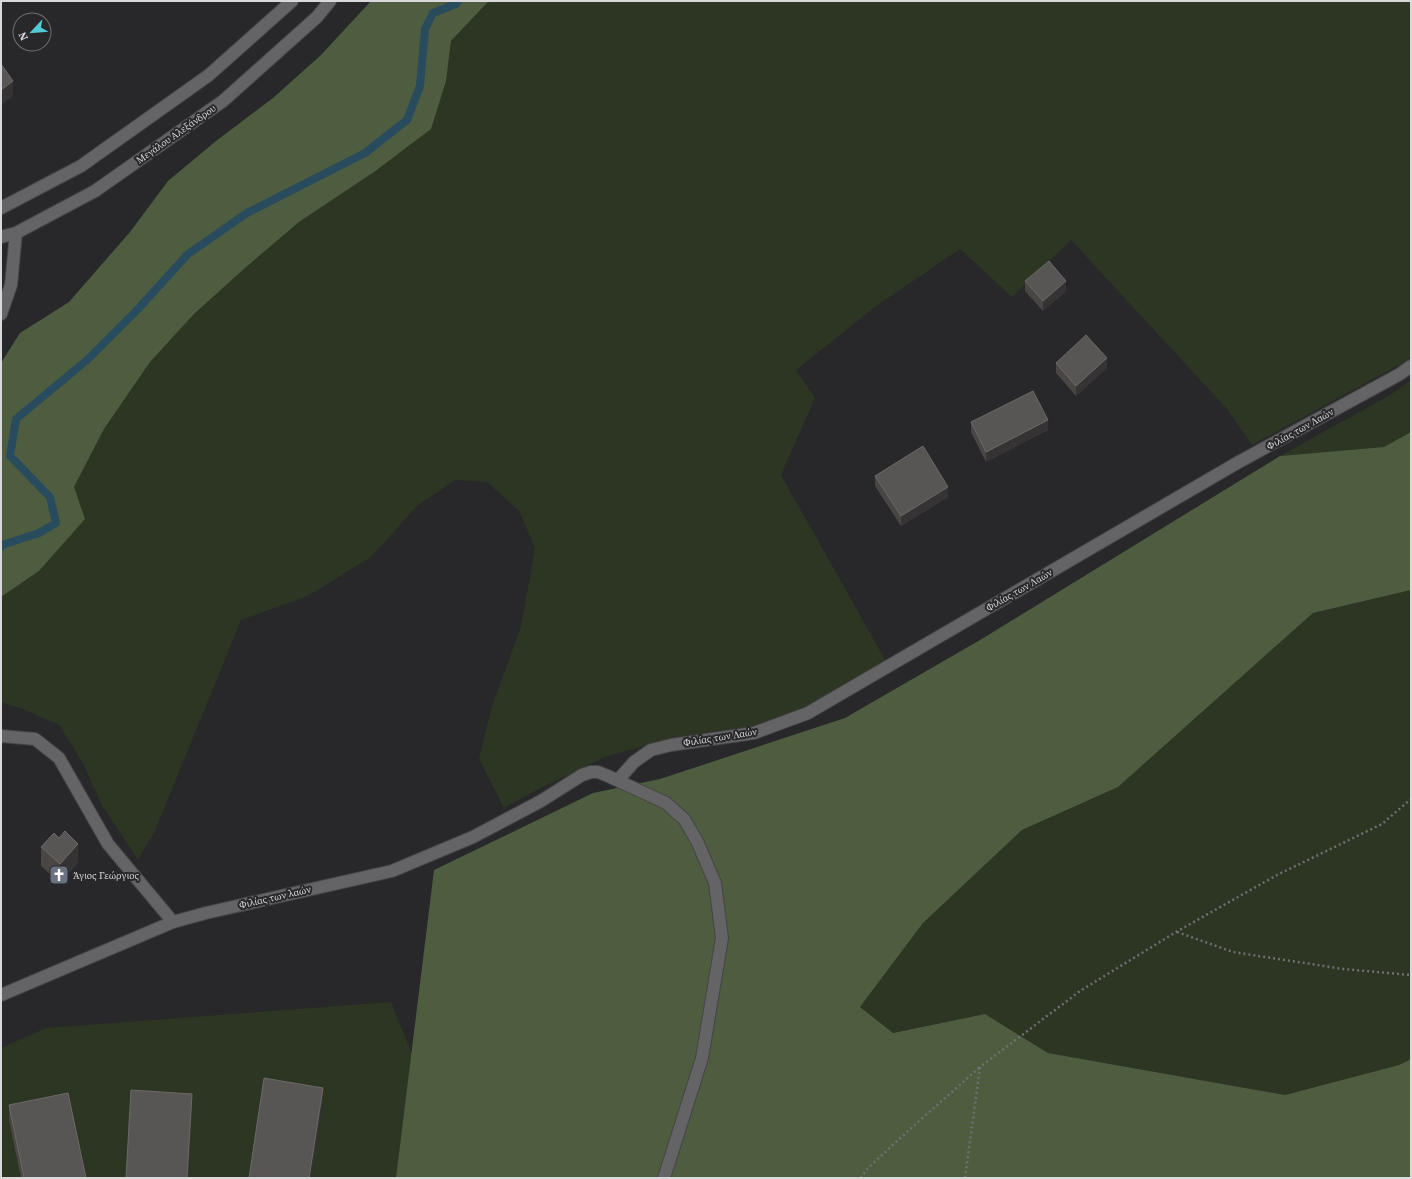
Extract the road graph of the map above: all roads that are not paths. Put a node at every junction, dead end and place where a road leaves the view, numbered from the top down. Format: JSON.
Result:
{"nodes":[{"id":1,"x":292,"y":1,"type":"edge"},
{"id":2,"x":330,"y":1,"type":"edge"},
{"id":3,"x":1,"y":208,"type":"edge"},
{"id":4,"x":16,"y":233,"type":"junction"},
{"id":5,"x":1,"y":237,"type":"edge"},
{"id":6,"x":1,"y":314,"type":"edge"},
{"id":7,"x":1411,"y":366,"type":"edge"},
{"id":8,"x":1,"y":736,"type":"edge"},
{"id":9,"x":618,"y":780,"type":"junction"},
{"id":10,"x":173,"y":922,"type":"junction"},
{"id":11,"x":1,"y":995,"type":"edge"},
{"id":12,"x":664,"y":1178,"type":"edge"}],
"edges":[{"from":1,"to":3,"type":"street"},
{"from":2,"to":4,"type":"street","name":"Μεγάλου Αλεξάνδρου"},
{"from":4,"to":5,"type":"street","name":"Μεγάλου Αλεξάνδρου"},
{"from":4,"to":6,"type":"street"},
{"from":7,"to":9,"type":"street","name":"Φιλίας των Λαών"},
{"from":8,"to":10,"type":"street"},
{"from":9,"to":10,"type":"street","name":"Φιλίας των λαών"},
{"from":9,"to":12,"type":"street","name":"Φιλίας των λαών"},
{"from":10,"to":11,"type":"street","name":"Φιλίας των λαών"}]}
